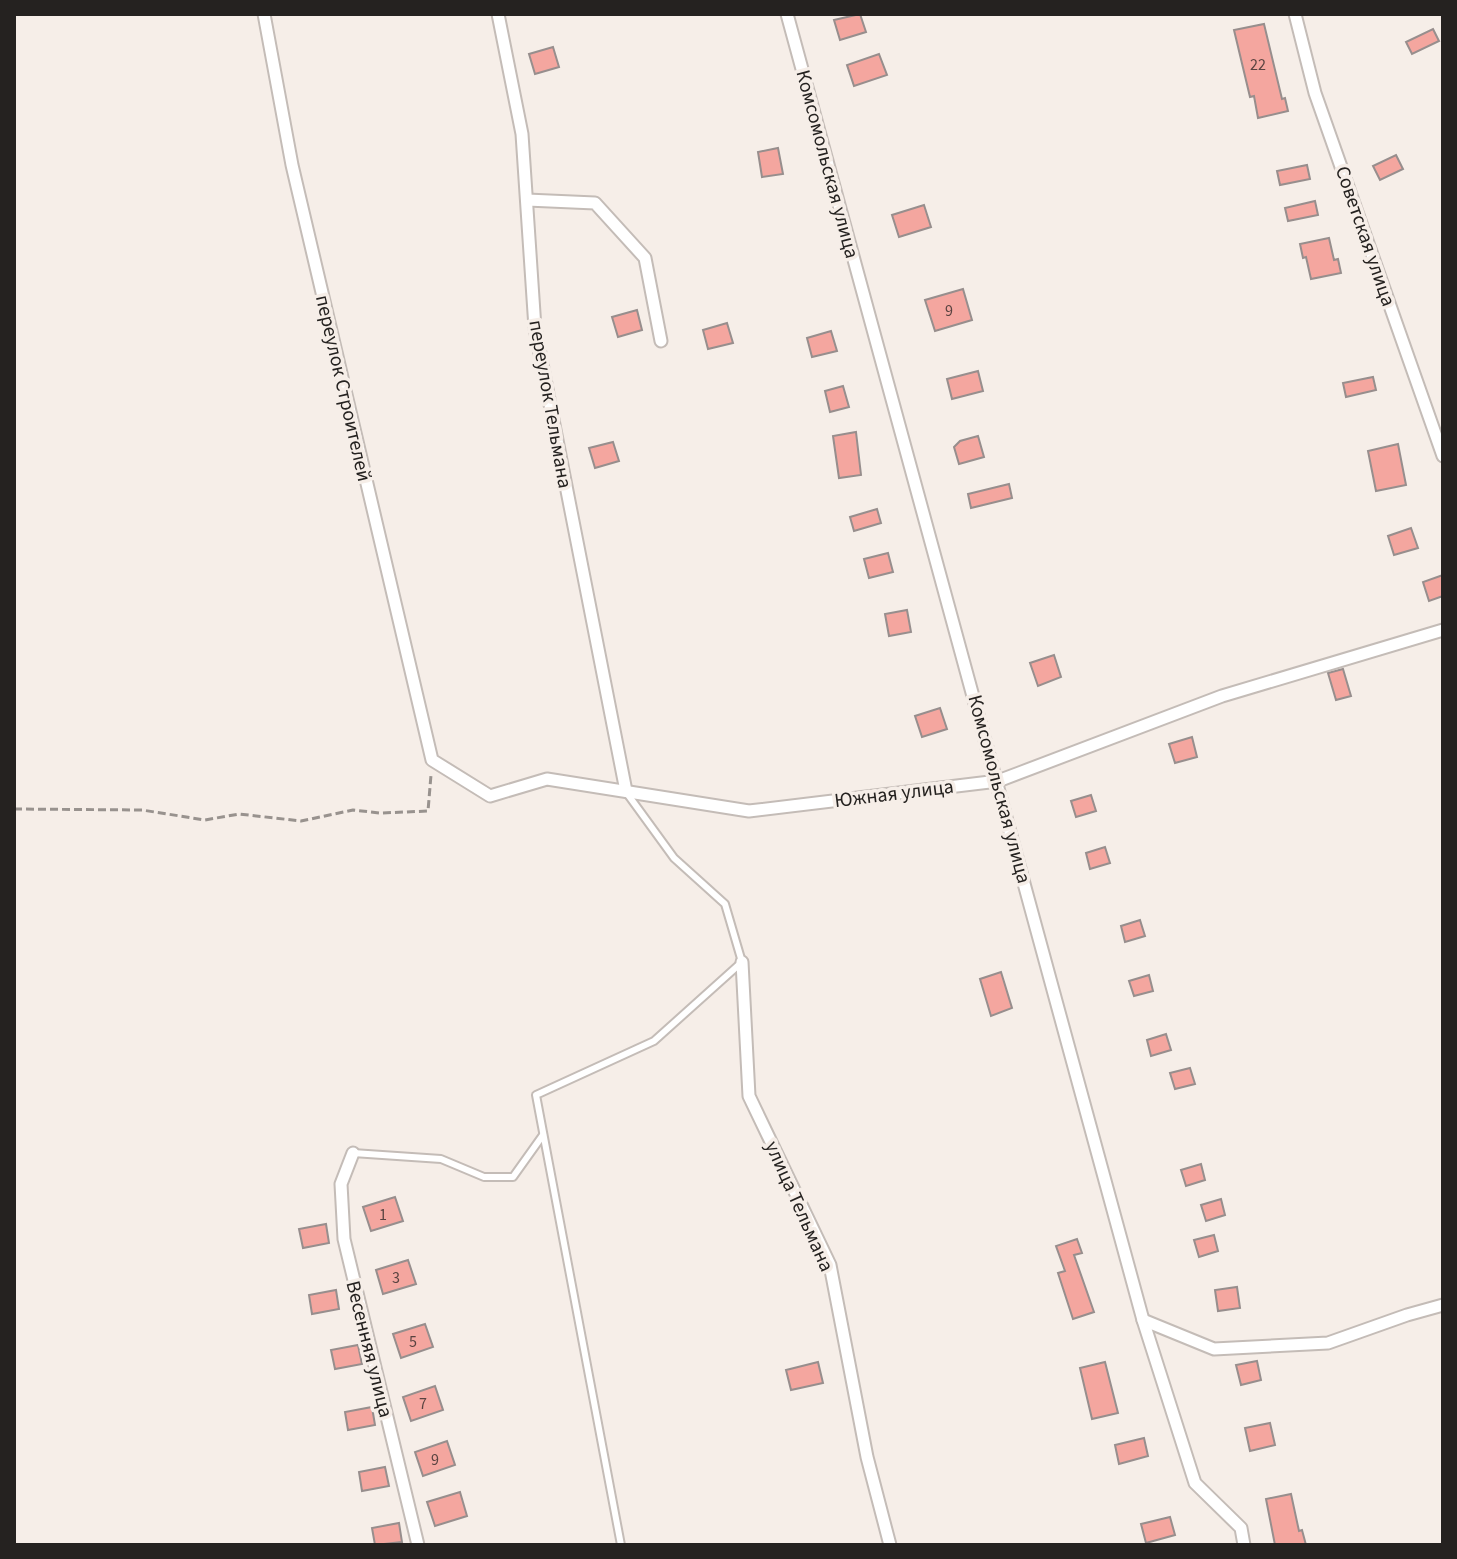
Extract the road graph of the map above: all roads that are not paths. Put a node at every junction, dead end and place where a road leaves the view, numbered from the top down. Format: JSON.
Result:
{"nodes":[{"id":1,"x":264,"y":14,"type":"edge"},
{"id":2,"x":498,"y":14,"type":"edge"},
{"id":3,"x":787,"y":14,"type":"edge"},
{"id":4,"x":1295,"y":14,"type":"edge"},
{"id":5,"x":527,"y":200,"type":"junction"},
{"id":6,"x":661,"y":341,"type":"dead end"},
{"id":7,"x":1443,"y":456,"type":"edge"},
{"id":8,"x":1443,"y":630,"type":"edge"},
{"id":9,"x":432,"y":760,"type":"joint"},
{"id":10,"x":998,"y":781,"type":"junction"},
{"id":11,"x":626,"y":791,"type":"junction"},
{"id":12,"x":742,"y":962,"type":"junction"},
{"id":13,"x":543,"y":1135,"type":"junction"},
{"id":14,"x":353,"y":1153,"type":"joint"},
{"id":15,"x":1443,"y":1305,"type":"edge"},
{"id":16,"x":1143,"y":1320,"type":"junction"},
{"id":17,"x":418,"y":1545,"type":"edge"},
{"id":18,"x":621,"y":1545,"type":"edge"},
{"id":19,"x":890,"y":1545,"type":"edge"},
{"id":20,"x":1244,"y":1545,"type":"edge"}],
"edges":[{"from":1,"to":9,"type":"street","name":"переулок Строителей"},
{"from":2,"to":5,"type":"street","name":"переулок Тельмана"},
{"from":3,"to":10,"type":"street","name":"Комсомольская улица"},
{"from":4,"to":7,"type":"street","name":"Советская улица"},
{"from":5,"to":6,"type":"street"},
{"from":5,"to":11,"type":"street","name":"переулок Тельмана"},
{"from":8,"to":10,"type":"street","name":"Южная улица"},
{"from":9,"to":11,"type":"street","name":"Южная улица"},
{"from":10,"to":11,"type":"street","name":"Южная улица"},
{"from":10,"to":16,"type":"street","name":"Комсомольская улица"},
{"from":11,"to":12,"type":"lane"},
{"from":12,"to":13,"type":"lane"},
{"from":12,"to":19,"type":"street","name":"улица Тельмана"},
{"from":13,"to":14,"type":"lane"},
{"from":13,"to":18,"type":"lane"},
{"from":14,"to":17,"type":"street","name":"Весенняя улица"},
{"from":15,"to":16,"type":"street"},
{"from":16,"to":20,"type":"street","name":"Комсомольская улица"}]}
